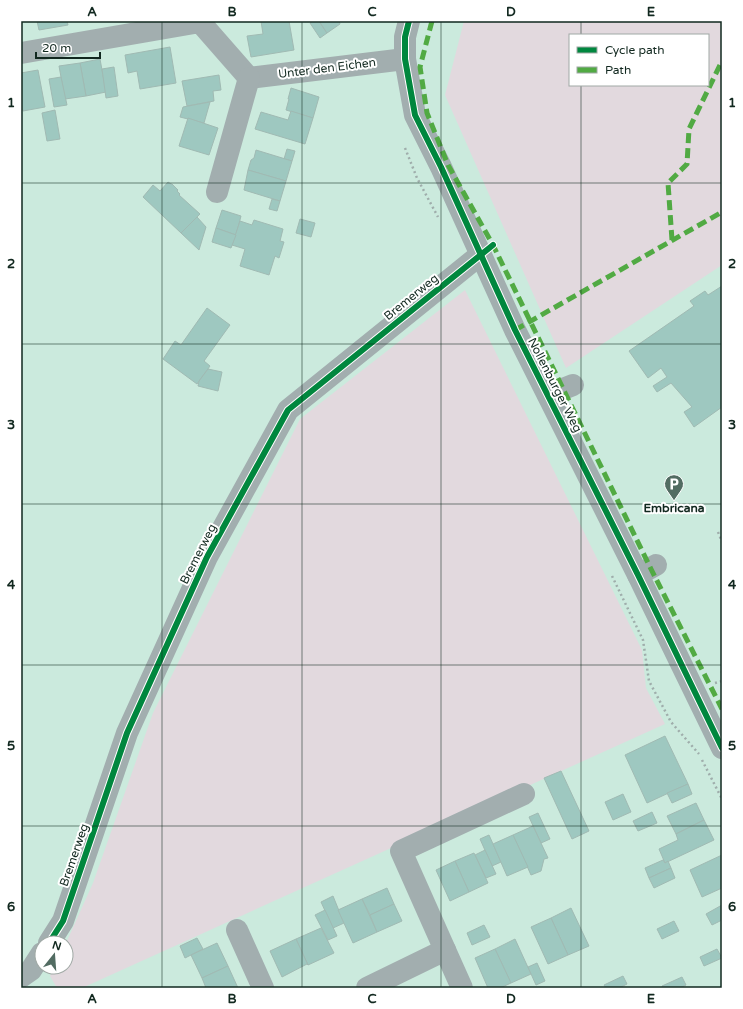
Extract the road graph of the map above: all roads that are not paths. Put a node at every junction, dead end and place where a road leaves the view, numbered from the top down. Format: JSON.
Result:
{"nodes":[{"id":1,"x":409,"y":21,"type":"edge"},
{"id":2,"x":21,"y":53,"type":"edge"},
{"id":3,"x":405,"y":59,"type":"junction"},
{"id":4,"x":249,"y":78,"type":"junction"},
{"id":5,"x":217,"y":192,"type":"dead end"},
{"id":6,"x":480,"y":255,"type":"junction"},
{"id":7,"x":573,"y":385,"type":"dead end"},
{"id":8,"x":548,"y":395,"type":"junction"},
{"id":9,"x":722,"y":748,"type":"edge"},
{"id":10,"x":524,"y":794,"type":"dead end"},
{"id":11,"x":237,"y":930,"type":"dead end"},
{"id":12,"x":53,"y":935,"type":"edge"},
{"id":13,"x":445,"y":950,"type":"junction"},
{"id":14,"x":34,"y":965,"type":"edge"},
{"id":15,"x":21,"y":977,"type":"edge"},
{"id":16,"x":263,"y":988,"type":"edge"},
{"id":17,"x":367,"y":988,"type":"edge"},
{"id":18,"x":462,"y":988,"type":"edge"}],
"edges":[{"from":1,"to":3,"type":"street","name":"Nollenburger Weg"},
{"from":2,"to":4,"type":"street"},
{"from":3,"to":4,"type":"street","name":"Unter den Eichen"},
{"from":3,"to":6,"type":"street","name":"Nollenburger Weg"},
{"from":4,"to":5,"type":"street"},
{"from":6,"to":8,"type":"street","name":"Nollenburger Weg"},
{"from":6,"to":12,"type":"street","name":"Bremerweg"},
{"from":7,"to":8,"type":"street"},
{"from":8,"to":9,"type":"street","name":"Nollenburger Weg"},
{"from":10,"to":13,"type":"street"},
{"from":11,"to":16,"type":"street"},
{"from":13,"to":17,"type":"street"},
{"from":13,"to":18,"type":"street"},
{"from":14,"to":15,"type":"street"}]}
